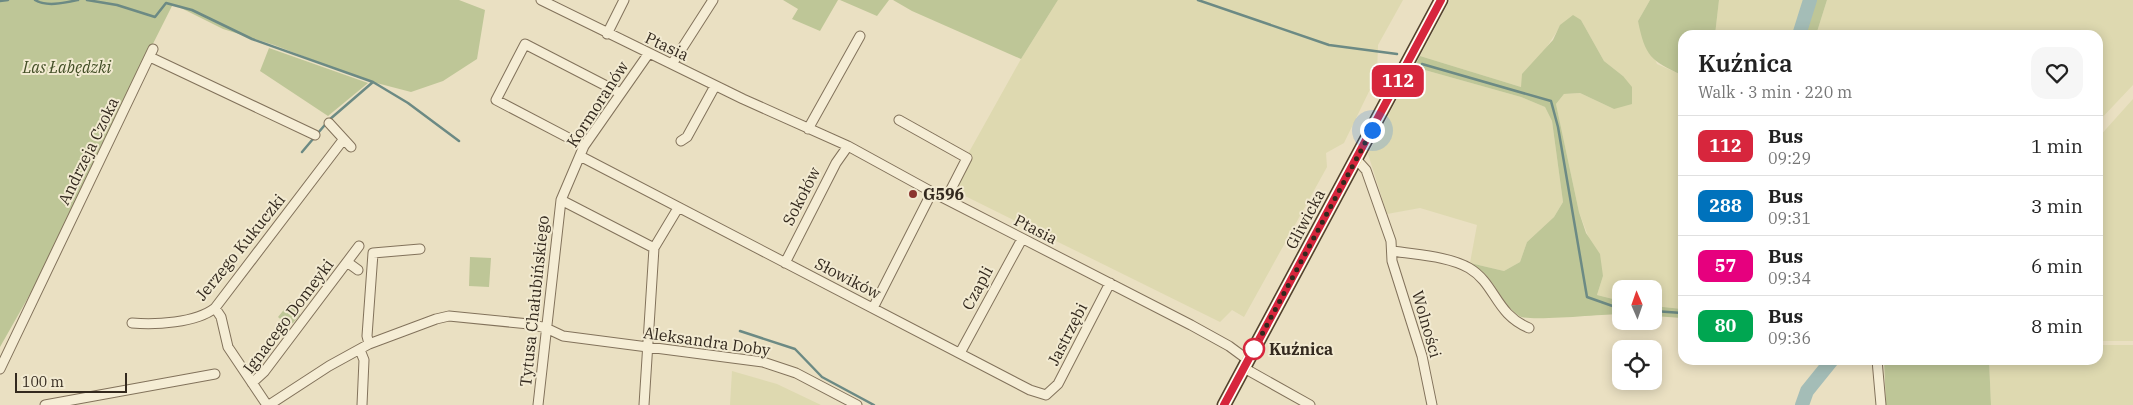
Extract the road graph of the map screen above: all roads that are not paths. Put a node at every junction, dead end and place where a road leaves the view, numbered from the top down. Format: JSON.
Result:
{"nodes":[{"id":1,"x":541,"y":0,"type":"edge"},
{"id":2,"x":624,"y":0,"type":"edge"},
{"id":3,"x":712,"y":0,"type":"edge"},
{"id":4,"x":1442,"y":0,"type":"edge"},
{"id":5,"x":607,"y":34,"type":"junction"},
{"id":6,"x":860,"y":36,"type":"dead end"},
{"id":7,"x":649,"y":53,"type":"junction"},
{"id":8,"x":672,"y":64,"type":"junction"},
{"id":9,"x":716,"y":86,"type":"junction"},
{"id":10,"x":620,"y":93,"type":"junction"},
{"id":11,"x":900,"y":120,"type":"dead end"},
{"id":12,"x":329,"y":123,"type":"dead end"},
{"id":13,"x":808,"y":129,"type":"junction"},
{"id":14,"x":315,"y":135,"type":"dead end"},
{"id":15,"x":344,"y":140,"type":"junction"},
{"id":16,"x":681,"y":141,"type":"dead end"},
{"id":17,"x":584,"y":146,"type":"junction"},
{"id":18,"x":848,"y":146,"type":"junction"},
{"id":19,"x":351,"y":147,"type":"dead end"},
{"id":20,"x":580,"y":156,"type":"junction"},
{"id":21,"x":1356,"y":159,"type":"junction"},
{"id":22,"x":932,"y":192,"type":"junction"},
{"id":23,"x":946,"y":199,"type":"junction"},
{"id":24,"x":561,"y":200,"type":"junction"},
{"id":25,"x":678,"y":208,"type":"junction"},
{"id":26,"x":1022,"y":238,"type":"junction"},
{"id":27,"x":359,"y":246,"type":"dead end"},
{"id":28,"x":654,"y":248,"type":"junction"},
{"id":29,"x":420,"y":250,"type":"dead end"},
{"id":30,"x":1393,"y":251,"type":"junction"},
{"id":31,"x":347,"y":262,"type":"junction"},
{"id":32,"x":785,"y":263,"type":"junction"},
{"id":33,"x":358,"y":270,"type":"dead end"},
{"id":34,"x":1110,"y":283,"type":"junction"},
{"id":35,"x":215,"y":308,"type":"junction"},
{"id":36,"x":873,"y":308,"type":"junction"},
{"id":37,"x":132,"y":323,"type":"dead end"},
{"id":38,"x":546,"y":328,"type":"junction"},
{"id":39,"x":1529,"y":328,"type":"dead end"},
{"id":40,"x":369,"y":344,"type":"junction"},
{"id":41,"x":647,"y":347,"type":"junction"},
{"id":42,"x":360,"y":350,"type":"junction"},
{"id":43,"x":960,"y":353,"type":"junction"},
{"id":44,"x":1246,"y":364,"type":"junction"},
{"id":45,"x":1877,"y":365,"type":"edge"},
{"id":46,"x":0,"y":369,"type":"edge"},
{"id":47,"x":215,"y":374,"type":"dead end"},
{"id":48,"x":252,"y":383,"type":"junction"},
{"id":49,"x":1046,"y":395,"type":"joint"},
{"id":50,"x":45,"y":405,"type":"edge"},
{"id":51,"x":268,"y":405,"type":"edge"},
{"id":52,"x":362,"y":405,"type":"edge"},
{"id":53,"x":538,"y":405,"type":"edge"},
{"id":54,"x":644,"y":405,"type":"edge"},
{"id":55,"x":858,"y":405,"type":"edge"},
{"id":56,"x":1224,"y":405,"type":"edge"},
{"id":57,"x":1310,"y":405,"type":"edge"},
{"id":58,"x":1432,"y":405,"type":"edge"},
{"id":59,"x":1881,"y":405,"type":"edge"}],
"edges":[{"from":1,"to":5,"type":"street","name":"Ptasia"},
{"from":2,"to":5,"type":"street"},
{"from":3,"to":8,"type":"street"},
{"from":4,"to":21,"type":"main road","name":"Gliwicka"},
{"from":5,"to":7,"type":"street","name":"Ptasia"},
{"from":6,"to":13,"type":"street"},
{"from":7,"to":8,"type":"street","name":"Ptasia"},
{"from":7,"to":10,"type":"street","name":"Kormoranów"},
{"from":8,"to":9,"type":"street","name":"Ptasia"},
{"from":9,"to":13,"type":"street","name":"Ptasia"},
{"from":9,"to":16,"type":"street"},
{"from":10,"to":17,"type":"street","name":"Kormoranów"},
{"from":10,"to":17,"type":"street"},
{"from":11,"to":23,"type":"street"},
{"from":12,"to":15,"type":"street"},
{"from":13,"to":18,"type":"street","name":"Ptasia"},
{"from":14,"to":46,"type":"street","name":"Andrzeja Czoka"},
{"from":15,"to":19,"type":"street"},
{"from":15,"to":35,"type":"street","name":"Jerzego Kukuczki"},
{"from":17,"to":20,"type":"street","name":"Kormoranów"},
{"from":18,"to":22,"type":"street","name":"Ptasia"},
{"from":18,"to":32,"type":"street","name":"Sokołów"},
{"from":20,"to":24,"type":"street","name":"Kormoranów"},
{"from":20,"to":25,"type":"street","name":"Słowików"},
{"from":21,"to":30,"type":"street","name":"Wolności"},
{"from":21,"to":44,"type":"main road","name":"Gliwicka"},
{"from":22,"to":23,"type":"street","name":"Ptasia"},
{"from":22,"to":36,"type":"street"},
{"from":23,"to":26,"type":"street","name":"Ptasia"},
{"from":24,"to":28,"type":"street"},
{"from":24,"to":38,"type":"street","name":"Tytusa Chałubińskiego"},
{"from":25,"to":28,"type":"street"},
{"from":25,"to":32,"type":"street","name":"Słowików"},
{"from":26,"to":34,"type":"street","name":"Ptasia"},
{"from":26,"to":43,"type":"street","name":"Czapli"},
{"from":27,"to":31,"type":"street","name":"Ignacego Domeyki"},
{"from":28,"to":41,"type":"street"},
{"from":29,"to":40,"type":"street"},
{"from":30,"to":39,"type":"street"},
{"from":30,"to":58,"type":"street","name":"Wolności"},
{"from":31,"to":33,"type":"street"},
{"from":31,"to":48,"type":"street","name":"Ignacego Domeyki"},
{"from":32,"to":36,"type":"street","name":"Słowików"},
{"from":34,"to":44,"type":"street","name":"Ptasia"},
{"from":34,"to":49,"type":"street","name":"Jastrzębi"},
{"from":35,"to":37,"type":"street","name":"Jerzego Kukuczki"},
{"from":35,"to":48,"type":"street"},
{"from":36,"to":43,"type":"street","name":"Słowików"},
{"from":38,"to":40,"type":"street","name":"Ignacego Domeyki"},
{"from":38,"to":41,"type":"street","name":"Aleksandra Doby"},
{"from":38,"to":53,"type":"street","name":"Tytusa Chałubińskiego"},
{"from":40,"to":42,"type":"street","name":"Ignacego Domeyki"},
{"from":41,"to":54,"type":"street"},
{"from":41,"to":55,"type":"street","name":"Aleksandra Doby"},
{"from":42,"to":51,"type":"street","name":"Ignacego Domeyki"},
{"from":42,"to":52,"type":"street"},
{"from":43,"to":49,"type":"street","name":"Słowików"},
{"from":44,"to":56,"type":"main road","name":"Gliwicka"},
{"from":44,"to":57,"type":"street","name":"Ptasia"},
{"from":45,"to":59,"type":"street"},
{"from":47,"to":50,"type":"street"},
{"from":48,"to":51,"type":"street","name":"Ignacego Domeyki"}]}
